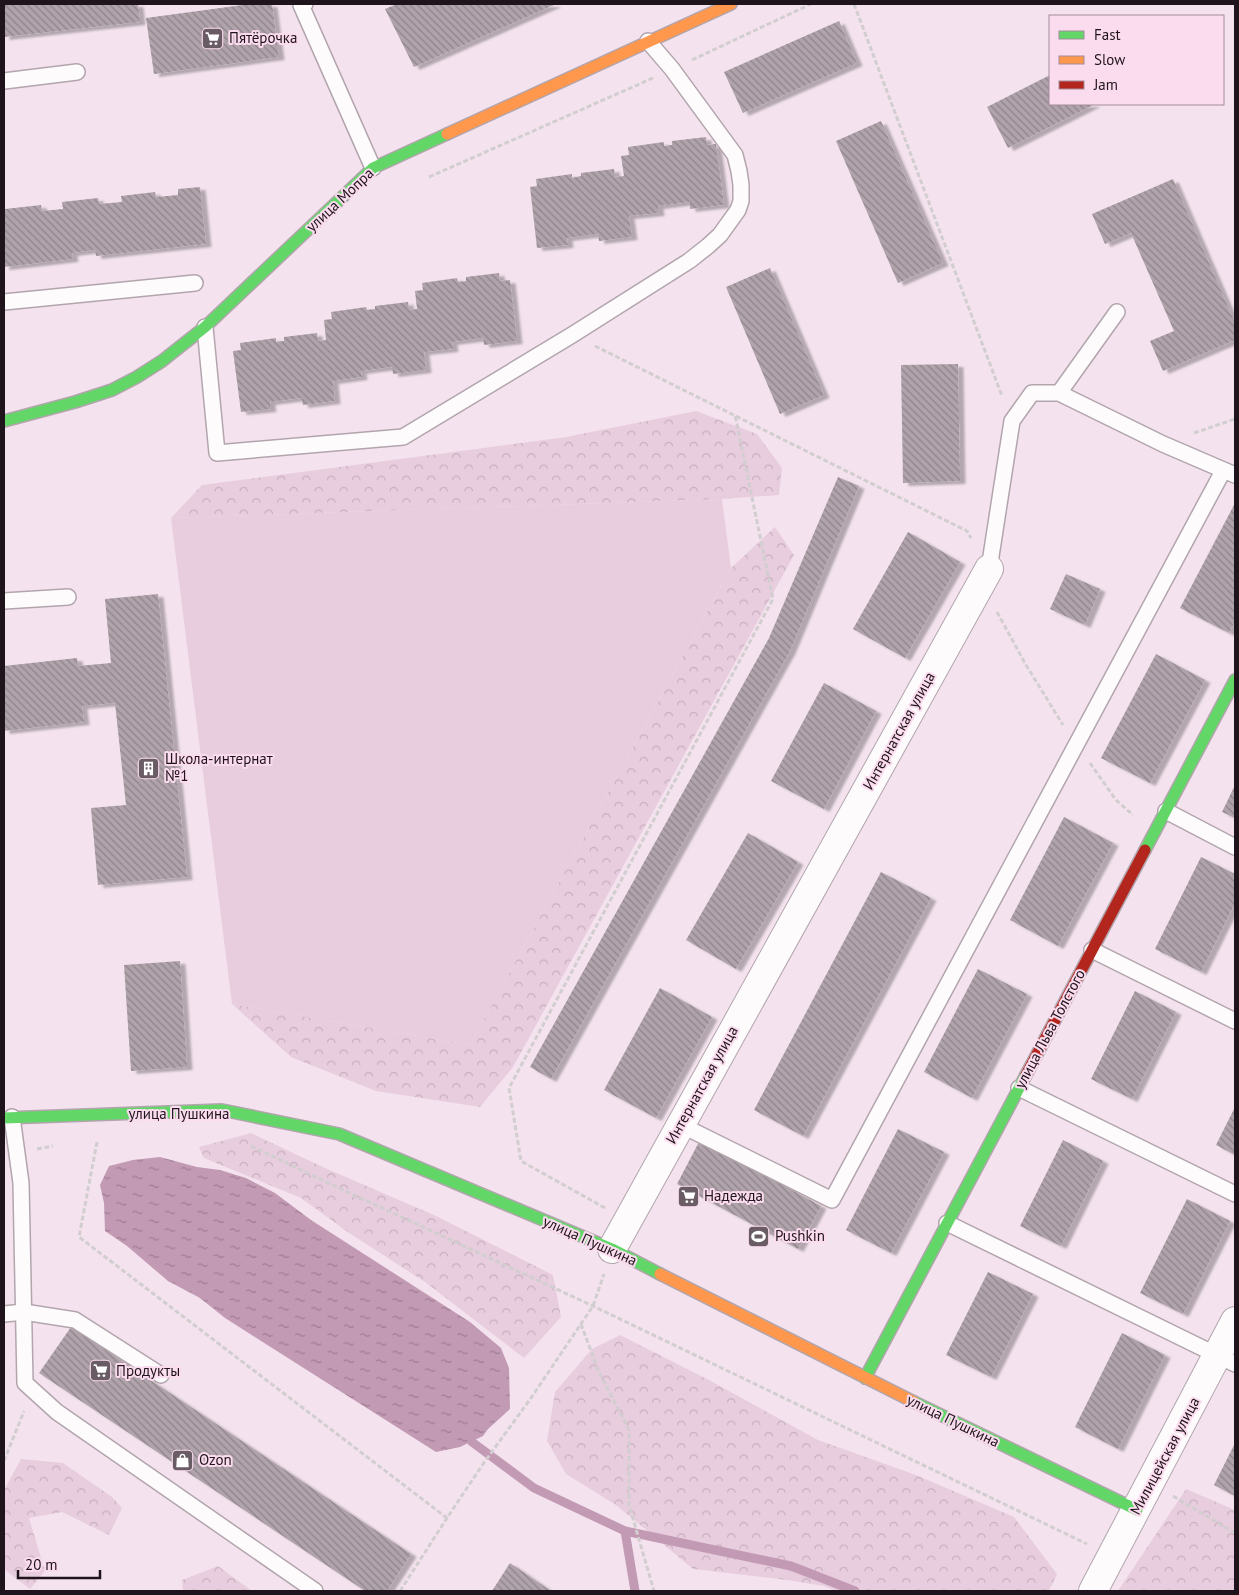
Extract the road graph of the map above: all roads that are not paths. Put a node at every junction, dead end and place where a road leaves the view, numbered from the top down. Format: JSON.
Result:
{"nodes":[{"id":1,"x":302,"y":4,"type":"edge"},
{"id":2,"x":731,"y":4,"type":"edge"},
{"id":3,"x":648,"y":41,"type":"junction"},
{"id":4,"x":77,"y":72,"type":"dead end"},
{"id":5,"x":4,"y":81,"type":"edge"},
{"id":6,"x":373,"y":168,"type":"junction"},
{"id":7,"x":195,"y":282,"type":"dead end"},
{"id":8,"x":4,"y":302,"type":"edge"},
{"id":9,"x":1117,"y":312,"type":"dead end"},
{"id":10,"x":205,"y":327,"type":"junction"},
{"id":11,"x":1059,"y":393,"type":"junction"},
{"id":12,"x":4,"y":420,"type":"edge"},
{"id":13,"x":1229,"y":473,"type":"edge"},
{"id":14,"x":989,"y":570,"type":"joint"},
{"id":15,"x":68,"y":597,"type":"dead end"},
{"id":16,"x":4,"y":601,"type":"edge"},
{"id":17,"x":1235,"y":680,"type":"edge"},
{"id":18,"x":1166,"y":811,"type":"junction"},
{"id":19,"x":1235,"y":847,"type":"edge"},
{"id":20,"x":1092,"y":950,"type":"junction"},
{"id":21,"x":1235,"y":1021,"type":"edge"},
{"id":22,"x":1019,"y":1088,"type":"junction"},
{"id":23,"x":8,"y":1118,"type":"edge"},
{"id":24,"x":681,"y":1125,"type":"junction"},
{"id":25,"x":1235,"y":1194,"type":"edge"},
{"id":26,"x":947,"y":1223,"type":"junction"},
{"id":27,"x":612,"y":1249,"type":"junction"},
{"id":28,"x":24,"y":1312,"type":"junction"},
{"id":29,"x":4,"y":1314,"type":"edge"},
{"id":30,"x":1235,"y":1321,"type":"edge"},
{"id":31,"x":1226,"y":1360,"type":"edge"},
{"id":32,"x":161,"y":1375,"type":"dead end"},
{"id":33,"x":865,"y":1378,"type":"junction"},
{"id":34,"x":1137,"y":1510,"type":"junction"},
{"id":35,"x":315,"y":1591,"type":"edge"},
{"id":36,"x":1093,"y":1591,"type":"edge"}],
"edges":[{"from":1,"to":6,"type":"lane"},
{"from":2,"to":3,"type":"street","name":"улица Мопра"},
{"from":3,"to":6,"type":"street","name":"улица Мопра"},
{"from":3,"to":10,"type":"lane"},
{"from":4,"to":5,"type":"lane"},
{"from":6,"to":10,"type":"street","name":"улица Мопра"},
{"from":7,"to":8,"type":"lane"},
{"from":9,"to":11,"type":"lane"},
{"from":10,"to":12,"type":"street","name":"улица Мопра"},
{"from":11,"to":13,"type":"lane","name":"Интернатская улица"},
{"from":11,"to":14,"type":"lane","name":"Интернатская улица"},
{"from":13,"to":24,"type":"lane"},
{"from":14,"to":24,"type":"street","name":"Интернатская улица"},
{"from":15,"to":16,"type":"lane"},
{"from":17,"to":18,"type":"street","name":"улица Льва Толстого"},
{"from":18,"to":19,"type":"lane"},
{"from":18,"to":20,"type":"street","name":"улица Льва Толстого"},
{"from":20,"to":21,"type":"lane"},
{"from":20,"to":22,"type":"street","name":"улица Льва Толстого"},
{"from":22,"to":25,"type":"lane"},
{"from":22,"to":26,"type":"street","name":"улица Льва Толстого"},
{"from":23,"to":27,"type":"street","name":"улица Пушкина"},
{"from":23,"to":28,"type":"lane"},
{"from":24,"to":27,"type":"street","name":"Интернатская улица"},
{"from":26,"to":31,"type":"lane"},
{"from":26,"to":33,"type":"street","name":"улица Льва Толстого"},
{"from":27,"to":33,"type":"street","name":"улица Пушкина"},
{"from":28,"to":29,"type":"lane"},
{"from":28,"to":32,"type":"lane"},
{"from":28,"to":35,"type":"lane"},
{"from":30,"to":31,"type":"street","name":"Милицейская улица"},
{"from":31,"to":34,"type":"street","name":"Милицейская улица"},
{"from":33,"to":34,"type":"street","name":"улица Пушкина"},
{"from":34,"to":36,"type":"street","name":"Милицейская улица"}]}
